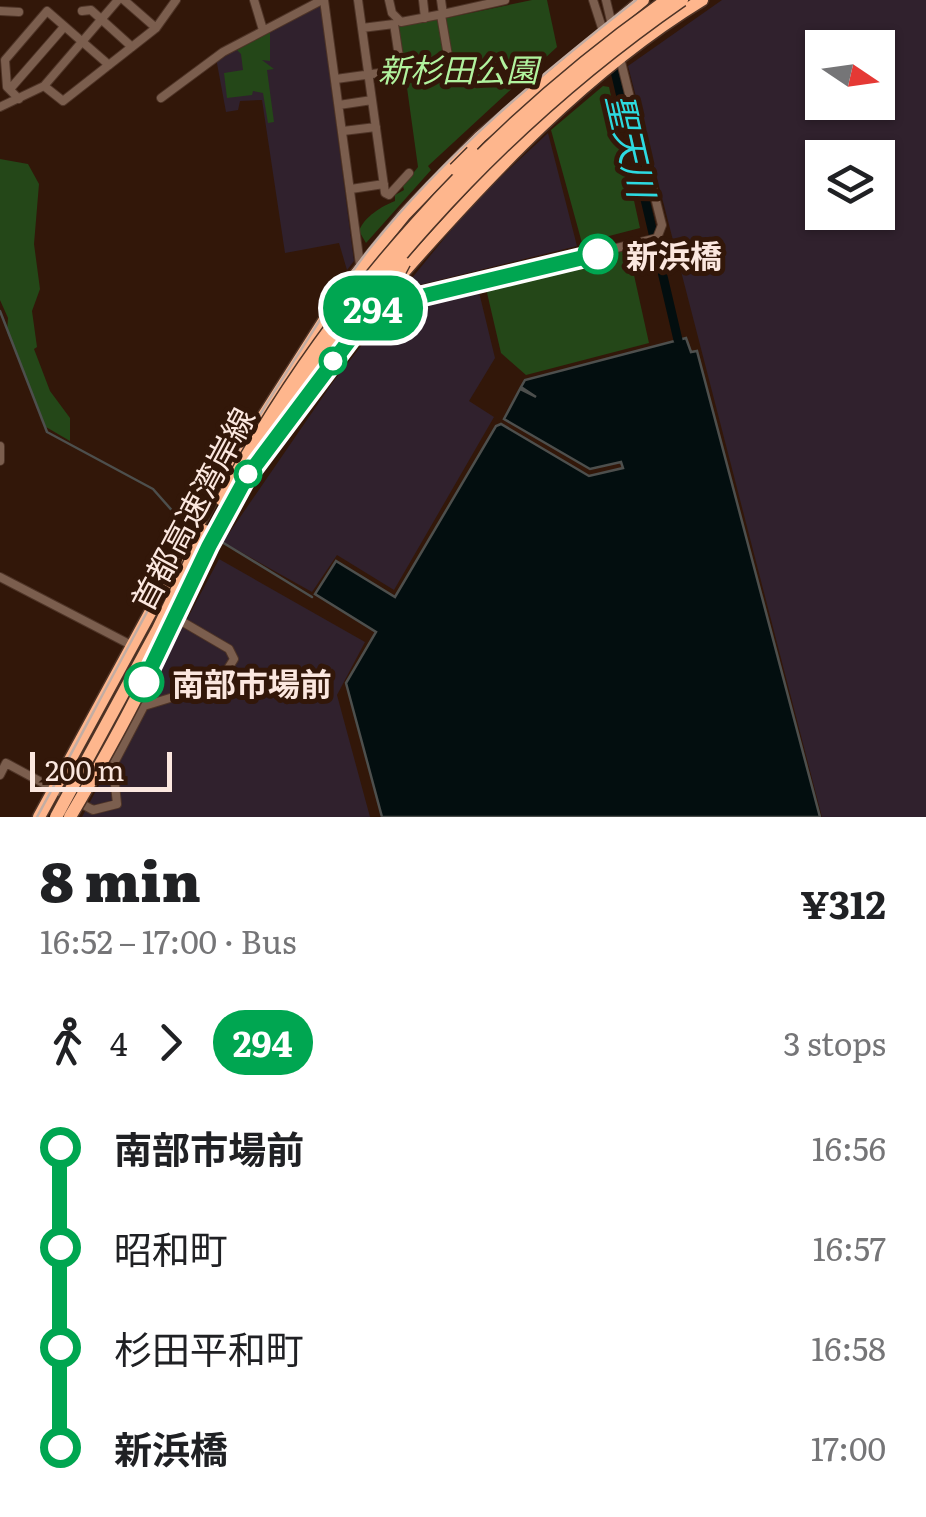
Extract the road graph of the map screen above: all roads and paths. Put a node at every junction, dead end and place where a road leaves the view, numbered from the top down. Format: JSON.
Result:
{"nodes":[{"id":1,"x":121,"y":0,"type":"edge"},
{"id":2,"x":254,"y":0,"type":"edge"},
{"id":3,"x":323,"y":0,"type":"edge"},
{"id":4,"x":358,"y":0,"type":"edge"},
{"id":5,"x":389,"y":0,"type":"edge"},
{"id":6,"x":423,"y":0,"type":"edge"},
{"id":7,"x":441,"y":0,"type":"edge"},
{"id":8,"x":505,"y":0,"type":"edge"},
{"id":9,"x":594,"y":0,"type":"edge"},
{"id":10,"x":606,"y":0,"type":"edge"},
{"id":11,"x":643,"y":0,"type":"edge"},
{"id":12,"x":666,"y":0,"type":"edge"},
{"id":13,"x":701,"y":0,"type":"edge"},
{"id":14,"x":173,"y":1,"type":"edge"},
{"id":15,"x":684,"y":5,"type":"edge"},
{"id":16,"x":0,"y":10,"type":"edge"},
{"id":17,"x":82,"y":11,"type":"dead end"},
{"id":18,"x":19,"y":12,"type":"dead end"},
{"id":19,"x":597,"y":14,"type":"junction"},
{"id":20,"x":442,"y":15,"type":"junction"},
{"id":21,"x":425,"y":18,"type":"junction"},
{"id":22,"x":101,"y":19,"type":"junction"},
{"id":23,"x":64,"y":26,"type":"junction"},
{"id":24,"x":156,"y":28,"type":"junction"},
{"id":25,"x":362,"y":28,"type":"junction"},
{"id":26,"x":607,"y":28,"type":"junction"},
{"id":27,"x":262,"y":30,"type":"junction"},
{"id":28,"x":82,"y":42,"type":"junction"},
{"id":29,"x":132,"y":47,"type":"junction"},
{"id":30,"x":584,"y":47,"type":"junction"},
{"id":31,"x":620,"y":56,"type":"junction"},
{"id":32,"x":109,"y":65,"type":"junction"},
{"id":33,"x":368,"y":74,"type":"junction"},
{"id":34,"x":336,"y":79,"type":"junction"},
{"id":35,"x":452,"y":80,"type":"dead end"},
{"id":36,"x":538,"y":84,"type":"junction"},
{"id":37,"x":44,"y":86,"type":"junction"},
{"id":38,"x":10,"y":90,"type":"junction"},
{"id":39,"x":18,"y":98,"type":"junction"},
{"id":40,"x":161,"y":98,"type":"dead end"},
{"id":41,"x":372,"y":100,"type":"junction"},
{"id":42,"x":339,"y":105,"type":"junction"},
{"id":43,"x":0,"y":108,"type":"edge"},
{"id":44,"x":376,"y":127,"type":"junction"},
{"id":45,"x":342,"y":132,"type":"junction"},
{"id":46,"x":527,"y":142,"type":"junction"},
{"id":47,"x":409,"y":173,"type":"dead end"},
{"id":48,"x":384,"y":184,"type":"junction"},
{"id":49,"x":351,"y":188,"type":"junction"},
{"id":50,"x":358,"y":240,"type":"junction"},
{"id":51,"x":374,"y":250,"type":"junction"},
{"id":52,"x":359,"y":269,"type":"junction"},
{"id":53,"x":381,"y":298,"type":"junction"},
{"id":54,"x":333,"y":323,"type":"junction"},
{"id":55,"x":0,"y":446,"type":"edge"},
{"id":56,"x":0,"y":460,"type":"edge"},
{"id":57,"x":250,"y":468,"type":"junction"},
{"id":58,"x":0,"y":577,"type":"edge"},
{"id":59,"x":159,"y":597,"type":"junction"},
{"id":60,"x":169,"y":614,"type":"junction"},
{"id":61,"x":151,"y":627,"type":"junction"},
{"id":62,"x":150,"y":644,"type":"junction"},
{"id":63,"x":133,"y":646,"type":"junction"},
{"id":64,"x":138,"y":664,"type":"junction"},
{"id":65,"x":0,"y":775,"type":"edge"},
{"id":66,"x":65,"y":803,"type":"edge"},
{"id":67,"x":39,"y":817,"type":"edge"}],
"edges":[{"from":1,"to":22,"type":"street"},
{"from":1,"to":24,"type":"street"},
{"from":2,"to":27,"type":"street"},
{"from":3,"to":27,"type":"street"},
{"from":3,"to":34,"type":"street"},
{"from":4,"to":25,"type":"street"},
{"from":5,"to":21,"type":"street"},
{"from":6,"to":21,"type":"street"},
{"from":7,"to":20,"type":"street"},
{"from":8,"to":20,"type":"street"},
{"from":9,"to":19,"type":"street"},
{"from":10,"to":26,"type":"street"},
{"from":11,"to":26,"type":"highway"},
{"from":12,"to":54,"type":"highway","name":"首都高速湾岸線","bridge":true},
{"from":13,"to":15,"type":"highway"},
{"from":14,"to":24,"type":"street"},
{"from":15,"to":31,"type":"highway"},
{"from":15,"to":57,"type":"highway","name":"首都高速湾岸線","bridge":true},
{"from":16,"to":18,"type":"street"},
{"from":17,"to":22,"type":"street"},
{"from":19,"to":26,"type":"street"},
{"from":19,"to":30,"type":"street"},
{"from":20,"to":21,"type":"street"},
{"from":20,"to":35,"type":"street"},
{"from":22,"to":28,"type":"street"},
{"from":22,"to":29,"type":"street"},
{"from":23,"to":28,"type":"street"},
{"from":23,"to":38,"type":"street"},
{"from":23,"to":38,"type":"street"},
{"from":24,"to":29,"type":"street"},
{"from":25,"to":33,"type":"street"},
{"from":25,"to":33,"type":"street"},
{"from":26,"to":30,"type":"highway"},
{"from":26,"to":31,"type":"street"},
{"from":27,"to":40,"type":"street"},
{"from":28,"to":32,"type":"street"},
{"from":28,"to":37,"type":"street"},
{"from":29,"to":32,"type":"street"},
{"from":30,"to":36,"type":"highway"},
{"from":31,"to":46,"type":"highway"},
{"from":31,"to":53,"type":"street"},
{"from":32,"to":37,"type":"street"},
{"from":33,"to":34,"type":"street"},
{"from":33,"to":41,"type":"street"},
{"from":34,"to":42,"type":"street"},
{"from":36,"to":51,"type":"highway"},
{"from":36,"to":54,"type":"highway","bridge":true},
{"from":37,"to":39,"type":"street"},
{"from":38,"to":39,"type":"street"},
{"from":39,"to":43,"type":"street"},
{"from":41,"to":42,"type":"street"},
{"from":41,"to":44,"type":"street"},
{"from":42,"to":45,"type":"street"},
{"from":44,"to":45,"type":"street"},
{"from":44,"to":48,"type":"street"},
{"from":45,"to":49,"type":"street"},
{"from":46,"to":53,"type":"highway"},
{"from":46,"to":57,"type":"highway","bridge":true},
{"from":47,"to":48,"type":"street"},
{"from":48,"to":49,"type":"street"},
{"from":49,"to":50,"type":"street"},
{"from":50,"to":51,"type":"street"},
{"from":50,"to":52,"type":"street"},
{"from":51,"to":52,"type":"highway"},
{"from":52,"to":53,"type":"street"},
{"from":52,"to":59,"type":"highway"},
{"from":53,"to":60,"type":"highway"},
{"from":54,"to":61,"type":"highway","name":"首都高速湾岸線","bridge":true},
{"from":55,"to":56,"type":"street"},
{"from":57,"to":66,"type":"highway","name":"首都高速湾岸線","bridge":true},
{"from":58,"to":63,"type":"street"},
{"from":59,"to":60,"type":"street"},
{"from":59,"to":61,"type":"highway"},
{"from":60,"to":61,"type":"street"},
{"from":60,"to":66,"type":"highway"},
{"from":60,"to":66,"type":"street"},
{"from":61,"to":62,"type":"highway","name":"首都高速湾岸線","bridge":true},
{"from":61,"to":63,"type":"highway"},
{"from":62,"to":64,"type":"highway","name":"首都高速湾岸線","bridge":true},
{"from":62,"to":66,"type":"highway","bridge":true},
{"from":62,"to":66,"type":"highway","bridge":true},
{"from":63,"to":66,"type":"highway"},
{"from":64,"to":66,"type":"highway","name":"首都高速湾岸線","bridge":true},
{"from":64,"to":66,"type":"highway","bridge":true},
{"from":65,"to":66,"type":"street"},
{"from":66,"to":67,"type":"highway"}]}
